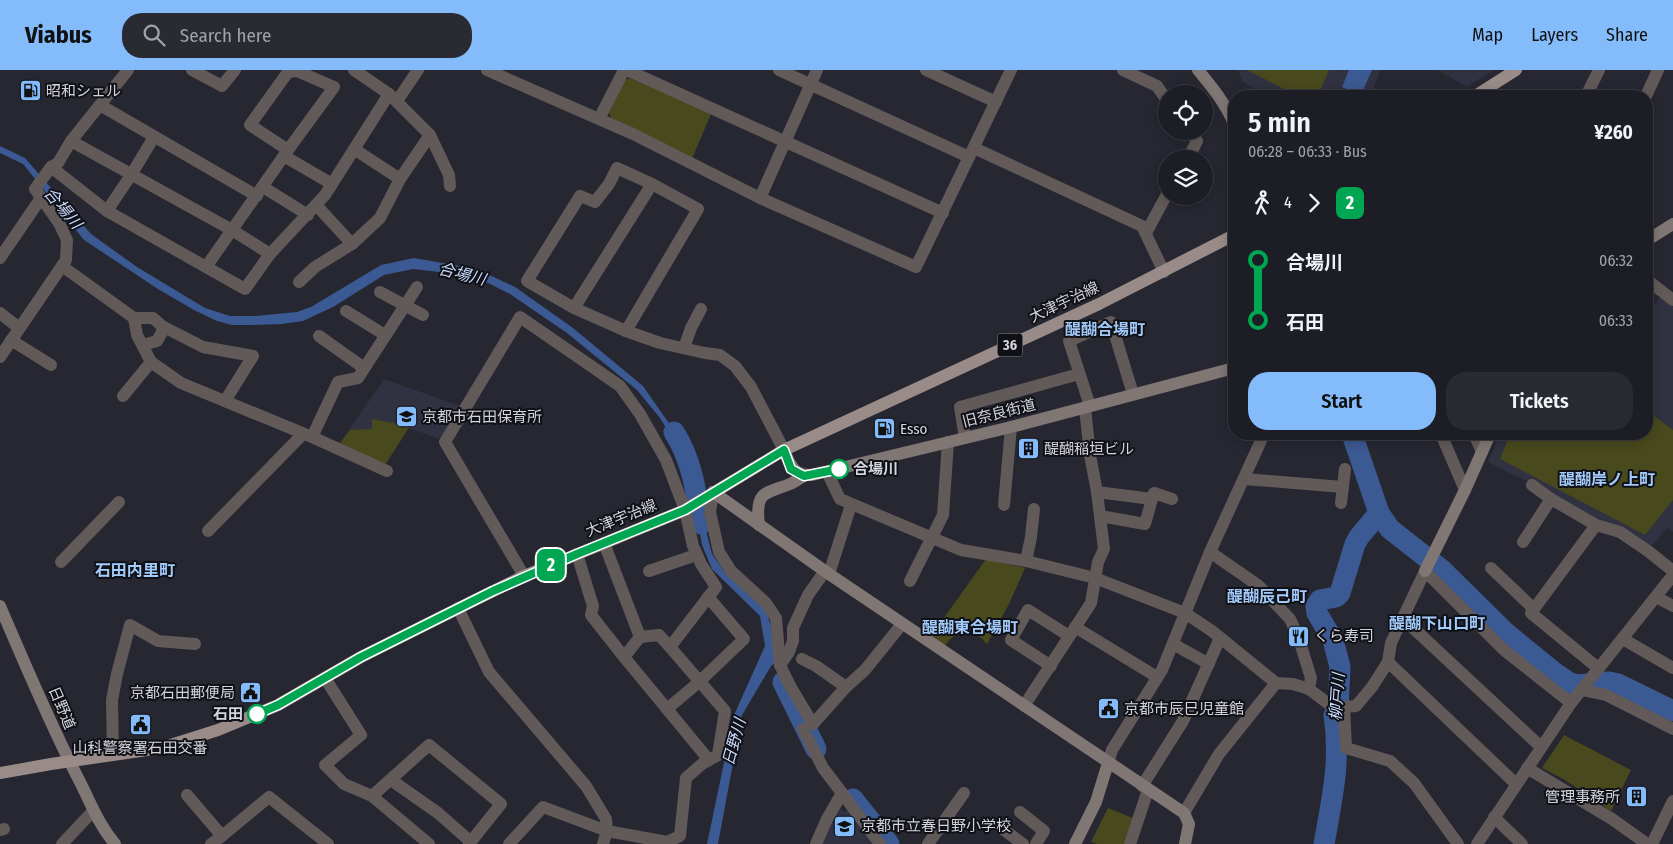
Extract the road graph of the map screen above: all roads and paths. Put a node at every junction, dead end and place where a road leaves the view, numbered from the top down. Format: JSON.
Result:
{"nodes":[{"id":1,"x":128,"y":70,"type":"edge"},
{"id":2,"x":192,"y":70,"type":"edge"},
{"id":3,"x":235,"y":70,"type":"edge"},
{"id":4,"x":354,"y":70,"type":"edge"},
{"id":5,"x":418,"y":70,"type":"edge"},
{"id":6,"x":487,"y":70,"type":"edge"},
{"id":7,"x":625,"y":70,"type":"edge"},
{"id":8,"x":780,"y":70,"type":"edge"},
{"id":9,"x":817,"y":70,"type":"edge"},
{"id":10,"x":926,"y":70,"type":"edge"},
{"id":11,"x":1011,"y":70,"type":"edge"},
{"id":12,"x":1123,"y":70,"type":"edge"},
{"id":13,"x":1198,"y":70,"type":"edge"},
{"id":14,"x":1516,"y":70,"type":"edge"},
{"id":15,"x":1599,"y":70,"type":"edge"},
{"id":16,"x":1658,"y":70,"type":"edge"},
{"id":17,"x":286,"y":71,"type":"edge"},
{"id":18,"x":811,"y":84,"type":"junction"},
{"id":19,"x":1158,"y":87,"type":"edge"},
{"id":20,"x":1484,"y":90,"type":"edge"},
{"id":21,"x":1589,"y":90,"type":"edge"},
{"id":22,"x":1649,"y":90,"type":"edge"},
{"id":23,"x":393,"y":97,"type":"junction"},
{"id":24,"x":996,"y":102,"type":"junction"},
{"id":25,"x":100,"y":105,"type":"junction"},
{"id":26,"x":1228,"y":110,"type":"edge"},
{"id":27,"x":599,"y":119,"type":"junction"},
{"id":28,"x":430,"y":135,"type":"junction"},
{"id":29,"x":154,"y":137,"type":"junction"},
{"id":30,"x":785,"y":140,"type":"junction"},
{"id":31,"x":71,"y":141,"type":"junction"},
{"id":32,"x":354,"y":148,"type":"junction"},
{"id":33,"x":972,"y":152,"type":"junction"},
{"id":34,"x":286,"y":153,"type":"junction"},
{"id":35,"x":50,"y":169,"type":"junction"},
{"id":36,"x":131,"y":175,"type":"junction"},
{"id":37,"x":400,"y":178,"type":"junction"},
{"id":38,"x":332,"y":184,"type":"junction"},
{"id":39,"x":652,"y":184,"type":"junction"},
{"id":40,"x":450,"y":186,"type":"dead end"},
{"id":41,"x":40,"y":191,"type":"junction"},
{"id":42,"x":260,"y":192,"type":"junction"},
{"id":43,"x":760,"y":198,"type":"junction"},
{"id":44,"x":1161,"y":205,"type":"edge"},
{"id":45,"x":312,"y":210,"type":"junction"},
{"id":46,"x":107,"y":211,"type":"junction"},
{"id":47,"x":943,"y":213,"type":"junction"},
{"id":48,"x":1673,"y":224,"type":"edge"},
{"id":49,"x":232,"y":230,"type":"junction"},
{"id":50,"x":1146,"y":233,"type":"junction"},
{"id":51,"x":1653,"y":237,"type":"edge"},
{"id":52,"x":1228,"y":238,"type":"edge"},
{"id":53,"x":352,"y":244,"type":"junction"},
{"id":54,"x":270,"y":254,"type":"junction"},
{"id":55,"x":0,"y":258,"type":"edge"},
{"id":56,"x":62,"y":266,"type":"junction"},
{"id":57,"x":206,"y":267,"type":"junction"},
{"id":58,"x":1164,"y":272,"type":"junction"},
{"id":59,"x":299,"y":282,"type":"dead end"},
{"id":60,"x":1653,"y":284,"type":"edge"},
{"id":61,"x":417,"y":287,"type":"dead end"},
{"id":62,"x":380,"y":292,"type":"dead end"},
{"id":63,"x":1673,"y":300,"type":"edge"},
{"id":64,"x":404,"y":305,"type":"junction"},
{"id":65,"x":574,"y":308,"type":"junction"},
{"id":66,"x":702,"y":309,"type":"dead end"},
{"id":67,"x":346,"y":311,"type":"dead end"},
{"id":68,"x":0,"y":313,"type":"edge"},
{"id":69,"x":423,"y":315,"type":"dead end"},
{"id":70,"x":134,"y":318,"type":"junction"},
{"id":71,"x":162,"y":326,"type":"junction"},
{"id":72,"x":20,"y":328,"type":"junction"},
{"id":73,"x":626,"y":331,"type":"junction"},
{"id":74,"x":319,"y":336,"type":"dead end"},
{"id":75,"x":385,"y":336,"type":"junction"},
{"id":76,"x":11,"y":340,"type":"junction"},
{"id":77,"x":143,"y":345,"type":"junction"},
{"id":78,"x":684,"y":348,"type":"junction"},
{"id":79,"x":1,"y":353,"type":"edge"},
{"id":80,"x":151,"y":362,"type":"junction"},
{"id":81,"x":51,"y":365,"type":"dead end"},
{"id":82,"x":364,"y":368,"type":"junction"},
{"id":83,"x":1228,"y":370,"type":"edge"},
{"id":84,"x":1079,"y":374,"type":"junction"},
{"id":85,"x":1133,"y":394,"type":"junction"},
{"id":86,"x":123,"y":396,"type":"dead end"},
{"id":87,"x":225,"y":401,"type":"junction"},
{"id":88,"x":1087,"y":407,"type":"junction"},
{"id":89,"x":1011,"y":427,"type":"junction"},
{"id":90,"x":308,"y":435,"type":"junction"},
{"id":91,"x":965,"y":438,"type":"junction"},
{"id":92,"x":1261,"y":440,"type":"edge"},
{"id":93,"x":1444,"y":440,"type":"edge"},
{"id":94,"x":1477,"y":440,"type":"edge"},
{"id":95,"x":1487,"y":440,"type":"edge"},
{"id":96,"x":948,"y":442,"type":"junction"},
{"id":97,"x":784,"y":450,"type":"junction"},
{"id":98,"x":1482,"y":452,"type":"junction"},
{"id":99,"x":1345,"y":469,"type":"dead end"},
{"id":100,"x":387,"y":471,"type":"dead end"},
{"id":101,"x":827,"y":472,"type":"junction"},
{"id":102,"x":804,"y":476,"type":"junction"},
{"id":103,"x":1244,"y":479,"type":"junction"},
{"id":104,"x":1532,"y":485,"type":"dead end"},
{"id":105,"x":1343,"y":487,"type":"junction"},
{"id":106,"x":1465,"y":490,"type":"junction"},
{"id":107,"x":1098,"y":492,"type":"junction"},
{"id":108,"x":708,"y":494,"type":"junction"},
{"id":109,"x":1152,"y":499,"type":"junction"},
{"id":110,"x":1551,"y":499,"type":"junction"},
{"id":111,"x":1172,"y":500,"type":"dead end"},
{"id":112,"x":119,"y":502,"type":"dead end"},
{"id":113,"x":1341,"y":503,"type":"dead end"},
{"id":114,"x":851,"y":505,"type":"junction"},
{"id":115,"x":1004,"y":505,"type":"dead end"},
{"id":116,"x":688,"y":508,"type":"junction"},
{"id":117,"x":1034,"y":510,"type":"dead end"},
{"id":118,"x":1100,"y":516,"type":"junction"},
{"id":119,"x":759,"y":525,"type":"junction"},
{"id":120,"x":1596,"y":525,"type":"junction"},
{"id":121,"x":208,"y":531,"type":"dead end"},
{"id":122,"x":932,"y":538,"type":"junction"},
{"id":123,"x":1523,"y":542,"type":"dead end"},
{"id":124,"x":604,"y":543,"type":"junction"},
{"id":125,"x":1210,"y":552,"type":"junction"},
{"id":126,"x":577,"y":554,"type":"junction"},
{"id":127,"x":696,"y":555,"type":"junction"},
{"id":128,"x":1026,"y":561,"type":"junction"},
{"id":129,"x":61,"y":562,"type":"dead end"},
{"id":130,"x":1428,"y":563,"type":"junction"},
{"id":131,"x":1491,"y":568,"type":"dead end"},
{"id":132,"x":649,"y":571,"type":"dead end"},
{"id":133,"x":1673,"y":571,"type":"edge"},
{"id":134,"x":827,"y":573,"type":"junction"},
{"id":135,"x":1673,"y":575,"type":"edge"},
{"id":136,"x":524,"y":576,"type":"junction"},
{"id":137,"x":1095,"y":578,"type":"junction"},
{"id":138,"x":910,"y":581,"type":"dead end"},
{"id":139,"x":1656,"y":596,"type":"junction"},
{"id":140,"x":708,"y":597,"type":"junction"},
{"id":141,"x":0,"y":606,"type":"edge"},
{"id":142,"x":1673,"y":606,"type":"edge"},
{"id":143,"x":458,"y":608,"type":"junction"},
{"id":144,"x":1534,"y":609,"type":"junction"},
{"id":145,"x":1184,"y":613,"type":"junction"},
{"id":146,"x":1401,"y":621,"type":"junction"},
{"id":147,"x":902,"y":624,"type":"junction"},
{"id":148,"x":1072,"y":631,"type":"junction"},
{"id":149,"x":640,"y":637,"type":"junction"},
{"id":150,"x":1220,"y":638,"type":"junction"},
{"id":151,"x":1623,"y":639,"type":"junction"},
{"id":152,"x":195,"y":644,"type":"dead end"},
{"id":153,"x":1173,"y":644,"type":"junction"},
{"id":154,"x":670,"y":647,"type":"junction"},
{"id":155,"x":624,"y":657,"type":"junction"},
{"id":156,"x":802,"y":659,"type":"dead end"},
{"id":157,"x":1388,"y":662,"type":"junction"},
{"id":158,"x":1208,"y":664,"type":"junction"},
{"id":159,"x":780,"y":665,"type":"junction"},
{"id":160,"x":1051,"y":666,"type":"junction"},
{"id":161,"x":1598,"y":668,"type":"junction"},
{"id":162,"x":1673,"y":668,"type":"edge"},
{"id":163,"x":1157,"y":677,"type":"junction"},
{"id":164,"x":325,"y":678,"type":"junction"},
{"id":165,"x":699,"y":682,"type":"junction"},
{"id":166,"x":1276,"y":683,"type":"junction"},
{"id":167,"x":846,"y":687,"type":"junction"},
{"id":168,"x":1309,"y":689,"type":"junction"},
{"id":169,"x":1582,"y":689,"type":"junction"},
{"id":170,"x":1571,"y":703,"type":"junction"},
{"id":171,"x":1024,"y":706,"type":"junction"},
{"id":172,"x":1344,"y":708,"type":"junction"},
{"id":173,"x":667,"y":709,"type":"junction"},
{"id":174,"x":806,"y":728,"type":"junction"},
{"id":175,"x":1673,"y":729,"type":"edge"},
{"id":176,"x":1541,"y":747,"type":"junction"},
{"id":177,"x":112,"y":755,"type":"junction"},
{"id":178,"x":709,"y":760,"type":"junction"},
{"id":179,"x":69,"y":761,"type":"junction"},
{"id":180,"x":1108,"y":763,"type":"junction"},
{"id":181,"x":1527,"y":768,"type":"junction"},
{"id":182,"x":0,"y":773,"type":"edge"},
{"id":183,"x":391,"y":780,"type":"junction"},
{"id":184,"x":1516,"y":784,"type":"junction"},
{"id":185,"x":1145,"y":788,"type":"junction"},
{"id":186,"x":842,"y":793,"type":"junction"},
{"id":187,"x":964,"y":793,"type":"dead end"},
{"id":188,"x":187,"y":795,"type":"dead end"},
{"id":189,"x":372,"y":796,"type":"junction"},
{"id":190,"x":1673,"y":801,"type":"edge"},
{"id":191,"x":93,"y":812,"type":"junction"},
{"id":192,"x":1020,"y":812,"type":"dead end"},
{"id":193,"x":1184,"y":813,"type":"junction"},
{"id":194,"x":1494,"y":817,"type":"junction"},
{"id":195,"x":1000,"y":827,"type":"dead end"},
{"id":196,"x":607,"y":831,"type":"junction"},
{"id":197,"x":222,"y":836,"type":"junction"},
{"id":198,"x":1481,"y":841,"type":"edge"},
{"id":199,"x":470,"y":843,"type":"edge"},
{"id":200,"x":62,"y":844,"type":"edge"},
{"id":201,"x":115,"y":844,"type":"edge"},
{"id":202,"x":211,"y":844,"type":"edge"},
{"id":203,"x":328,"y":844,"type":"edge"},
{"id":204,"x":429,"y":844,"type":"edge"},
{"id":205,"x":509,"y":844,"type":"edge"},
{"id":206,"x":603,"y":844,"type":"edge"},
{"id":207,"x":816,"y":844,"type":"edge"},
{"id":208,"x":880,"y":844,"type":"edge"},
{"id":209,"x":928,"y":844,"type":"edge"},
{"id":210,"x":1023,"y":844,"type":"edge"},
{"id":211,"x":1036,"y":844,"type":"edge"},
{"id":212,"x":1075,"y":844,"type":"edge"},
{"id":213,"x":1130,"y":844,"type":"edge"},
{"id":214,"x":1185,"y":844,"type":"edge"},
{"id":215,"x":1458,"y":844,"type":"edge"},
{"id":216,"x":1522,"y":844,"type":"edge"},
{"id":217,"x":1647,"y":844,"type":"edge"},
{"id":218,"x":1652,"y":844,"type":"edge"}],
"edges":[{"from":1,"to":25,"type":"street"},
{"from":2,"to":3,"type":"street"},
{"from":4,"to":23,"type":"street"},
{"from":5,"to":23,"type":"street"},
{"from":6,"to":27,"type":"street"},
{"from":7,"to":27,"type":"street"},
{"from":7,"to":30,"type":"street"},
{"from":8,"to":18,"type":"street"},
{"from":9,"to":18,"type":"street"},
{"from":10,"to":24,"type":"street"},
{"from":11,"to":24,"type":"street"},
{"from":12,"to":19,"type":"street"},
{"from":13,"to":26,"type":"street"},
{"from":14,"to":20,"type":"main road"},
{"from":15,"to":21,"type":"street"},
{"from":16,"to":22,"type":"street"},
{"from":17,"to":34,"type":"street"},
{"from":17,"to":34,"type":"street"},
{"from":18,"to":30,"type":"street"},
{"from":18,"to":33,"type":"street"},
{"from":23,"to":28,"type":"street"},
{"from":23,"to":32,"type":"street"},
{"from":24,"to":33,"type":"street"},
{"from":25,"to":29,"type":"street"},
{"from":25,"to":31,"type":"street"},
{"from":27,"to":43,"type":"street"},
{"from":28,"to":37,"type":"street"},
{"from":28,"to":40,"type":"street"},
{"from":29,"to":36,"type":"street"},
{"from":29,"to":42,"type":"street"},
{"from":30,"to":43,"type":"street"},
{"from":30,"to":47,"type":"street"},
{"from":31,"to":35,"type":"street"},
{"from":31,"to":36,"type":"street"},
{"from":32,"to":37,"type":"street"},
{"from":32,"to":38,"type":"street"},
{"from":33,"to":47,"type":"street"},
{"from":33,"to":50,"type":"street"},
{"from":34,"to":38,"type":"street"},
{"from":34,"to":42,"type":"street"},
{"from":35,"to":41,"type":"street"},
{"from":35,"to":46,"type":"street"},
{"from":36,"to":46,"type":"street"},
{"from":36,"to":49,"type":"street"},
{"from":37,"to":53,"type":"street"},
{"from":38,"to":45,"type":"street"},
{"from":39,"to":65,"type":"street"},
{"from":39,"to":65,"type":"street"},
{"from":39,"to":73,"type":"street"},
{"from":41,"to":55,"type":"street"},
{"from":41,"to":56,"type":"street"},
{"from":42,"to":45,"type":"street"},
{"from":42,"to":49,"type":"street"},
{"from":43,"to":47,"type":"street"},
{"from":44,"to":50,"type":"street"},
{"from":45,"to":53,"type":"street"},
{"from":45,"to":54,"type":"street"},
{"from":46,"to":57,"type":"street"},
{"from":48,"to":51,"type":"street"},
{"from":49,"to":54,"type":"street"},
{"from":49,"to":57,"type":"street"},
{"from":50,"to":58,"type":"street"},
{"from":52,"to":58,"type":"main road","name":"大津宇治線","number":"36"},
{"from":53,"to":59,"type":"street"},
{"from":54,"to":57,"type":"street"},
{"from":56,"to":70,"type":"street"},
{"from":56,"to":72,"type":"street"},
{"from":58,"to":97,"type":"main road","name":"大津宇治線","number":"36"},
{"from":60,"to":63,"type":"street"},
{"from":61,"to":64,"type":"street"},
{"from":62,"to":64,"type":"street"},
{"from":64,"to":69,"type":"street"},
{"from":64,"to":75,"type":"street"},
{"from":65,"to":73,"type":"street"},
{"from":66,"to":78,"type":"street"},
{"from":67,"to":75,"type":"street"},
{"from":68,"to":72,"type":"street"},
{"from":70,"to":71,"type":"street"},
{"from":70,"to":77,"type":"street"},
{"from":71,"to":77,"type":"street"},
{"from":71,"to":87,"type":"street"},
{"from":72,"to":76,"type":"street"},
{"from":73,"to":78,"type":"street"},
{"from":74,"to":82,"type":"street"},
{"from":75,"to":82,"type":"street"},
{"from":76,"to":79,"type":"street"},
{"from":76,"to":81,"type":"street"},
{"from":77,"to":80,"type":"street"},
{"from":78,"to":97,"type":"street"},
{"from":80,"to":86,"type":"street"},
{"from":80,"to":87,"type":"street"},
{"from":82,"to":90,"type":"street"},
{"from":83,"to":85,"type":"street","name":"旧奈良街道"},
{"from":84,"to":85,"type":"street"},
{"from":84,"to":88,"type":"street"},
{"from":84,"to":91,"type":"street"},
{"from":85,"to":88,"type":"street","name":"旧奈良街道"},
{"from":87,"to":90,"type":"street"},
{"from":88,"to":89,"type":"street","name":"旧奈良街道"},
{"from":88,"to":107,"type":"street"},
{"from":89,"to":91,"type":"street","name":"旧奈良街道"},
{"from":89,"to":115,"type":"street"},
{"from":90,"to":100,"type":"street"},
{"from":90,"to":121,"type":"street"},
{"from":91,"to":96,"type":"street","name":"旧奈良街道"},
{"from":92,"to":103,"type":"street"},
{"from":93,"to":106,"type":"street"},
{"from":94,"to":98,"type":"street"},
{"from":95,"to":98,"type":"street"},
{"from":96,"to":101,"type":"street","name":"旧奈良街道"},
{"from":96,"to":122,"type":"street"},
{"from":97,"to":102,"type":"street"},
{"from":97,"to":108,"type":"main road","name":"大津宇治線","number":"36"},
{"from":98,"to":106,"type":"street"},
{"from":99,"to":105,"type":"street"},
{"from":101,"to":102,"type":"street","name":"旧奈良街道"},
{"from":101,"to":114,"type":"street"},
{"from":102,"to":119,"type":"street","name":"旧奈良街道"},
{"from":103,"to":105,"type":"street"},
{"from":103,"to":125,"type":"street"},
{"from":104,"to":110,"type":"street"},
{"from":105,"to":113,"type":"street"},
{"from":106,"to":130,"type":"street"},
{"from":107,"to":109,"type":"street"},
{"from":107,"to":118,"type":"street"},
{"from":108,"to":116,"type":"main road","name":"大津宇治線","number":"36"},
{"from":108,"to":119,"type":"street"},
{"from":108,"to":159,"type":"street"},
{"from":109,"to":111,"type":"street"},
{"from":109,"to":118,"type":"street"},
{"from":110,"to":120,"type":"street"},
{"from":110,"to":123,"type":"street"},
{"from":112,"to":129,"type":"street"},
{"from":114,"to":122,"type":"street"},
{"from":114,"to":134,"type":"street"},
{"from":116,"to":124,"type":"main road","name":"大津宇治線","number":"36"},
{"from":116,"to":127,"type":"street"},
{"from":116,"to":136,"type":"street"},
{"from":117,"to":128,"type":"street"},
{"from":118,"to":137,"type":"street"},
{"from":119,"to":134,"type":"street"},
{"from":120,"to":133,"type":"street"},
{"from":120,"to":144,"type":"street"},
{"from":122,"to":128,"type":"street"},
{"from":122,"to":138,"type":"street"},
{"from":124,"to":126,"type":"main road","name":"大津宇治線","number":"36"},
{"from":124,"to":149,"type":"street"},
{"from":125,"to":145,"type":"street"},
{"from":125,"to":168,"type":"street"},
{"from":126,"to":136,"type":"main road","name":"大津宇治線","number":"36"},
{"from":126,"to":155,"type":"street"},
{"from":127,"to":132,"type":"street"},
{"from":127,"to":140,"type":"street"},
{"from":128,"to":137,"type":"street"},
{"from":130,"to":146,"type":"street"},
{"from":130,"to":170,"type":"street"},
{"from":131,"to":144,"type":"street"},
{"from":134,"to":147,"type":"street"},
{"from":134,"to":159,"type":"street"},
{"from":135,"to":139,"type":"street"},
{"from":136,"to":143,"type":"main road","name":"大津宇治線","number":"36"},
{"from":137,"to":145,"type":"street"},
{"from":137,"to":148,"type":"street"},
{"from":139,"to":142,"type":"street"},
{"from":139,"to":151,"type":"street"},
{"from":140,"to":154,"type":"street"},
{"from":140,"to":165,"type":"street"},
{"from":141,"to":179,"type":"street","name":"日野道"},
{"from":143,"to":164,"type":"main road","name":"大津宇治線","number":"36"},
{"from":143,"to":196,"type":"street"},
{"from":144,"to":161,"type":"street"},
{"from":145,"to":150,"type":"street"},
{"from":145,"to":153,"type":"street"},
{"from":146,"to":157,"type":"street"},
{"from":146,"to":176,"type":"street"},
{"from":147,"to":167,"type":"street"},
{"from":147,"to":171,"type":"street"},
{"from":148,"to":160,"type":"street"},
{"from":148,"to":160,"type":"street"},
{"from":148,"to":163,"type":"street"},
{"from":149,"to":154,"type":"street"},
{"from":149,"to":155,"type":"street"},
{"from":150,"to":158,"type":"street"},
{"from":150,"to":166,"type":"street"},
{"from":151,"to":161,"type":"street"},
{"from":151,"to":162,"type":"street"},
{"from":152,"to":177,"type":"street"},
{"from":153,"to":158,"type":"street"},
{"from":153,"to":163,"type":"street"},
{"from":154,"to":165,"type":"street"},
{"from":155,"to":173,"type":"street"},
{"from":156,"to":167,"type":"street"},
{"from":157,"to":172,"type":"street"},
{"from":157,"to":184,"type":"street"},
{"from":158,"to":185,"type":"street"},
{"from":159,"to":174,"type":"street"},
{"from":160,"to":171,"type":"street"},
{"from":161,"to":169,"type":"street"},
{"from":163,"to":180,"type":"street"},
{"from":164,"to":177,"type":"main road","name":"大津宇治線","number":"36"},
{"from":164,"to":189,"type":"street"},
{"from":165,"to":173,"type":"street"},
{"from":165,"to":178,"type":"street"},
{"from":166,"to":168,"type":"street"},
{"from":166,"to":193,"type":"street"},
{"from":167,"to":174,"type":"street"},
{"from":168,"to":172,"type":"street"},
{"from":169,"to":170,"type":"street"},
{"from":169,"to":175,"type":"street"},
{"from":170,"to":176,"type":"street"},
{"from":171,"to":180,"type":"street"},
{"from":172,"to":215,"type":"street"},
{"from":173,"to":178,"type":"street"},
{"from":174,"to":186,"type":"street"},
{"from":176,"to":181,"type":"street"},
{"from":177,"to":179,"type":"main road","name":"大津宇治線","number":"36"},
{"from":178,"to":196,"type":"street"},
{"from":179,"to":182,"type":"main road","name":"大津宇治線","number":"36"},
{"from":179,"to":191,"type":"street","name":"日野道"},
{"from":180,"to":185,"type":"street"},
{"from":180,"to":212,"type":"street"},
{"from":181,"to":184,"type":"street"},
{"from":181,"to":217,"type":"street"},
{"from":183,"to":189,"type":"street"},
{"from":183,"to":199,"type":"street"},
{"from":183,"to":199,"type":"street"},
{"from":184,"to":194,"type":"street"},
{"from":185,"to":193,"type":"street"},
{"from":185,"to":213,"type":"street"},
{"from":186,"to":207,"type":"street"},
{"from":186,"to":208,"type":"street"},
{"from":187,"to":209,"type":"street"},
{"from":188,"to":197,"type":"street"},
{"from":189,"to":204,"type":"street"},
{"from":190,"to":218,"type":"street"},
{"from":191,"to":200,"type":"street"},
{"from":191,"to":201,"type":"street","name":"日野道"},
{"from":192,"to":211,"type":"street"},
{"from":193,"to":214,"type":"street"},
{"from":194,"to":198,"type":"street"},
{"from":194,"to":216,"type":"street"},
{"from":195,"to":210,"type":"street"},
{"from":196,"to":205,"type":"street"},
{"from":196,"to":206,"type":"street"},
{"from":197,"to":202,"type":"street"},
{"from":197,"to":203,"type":"street"}]}
